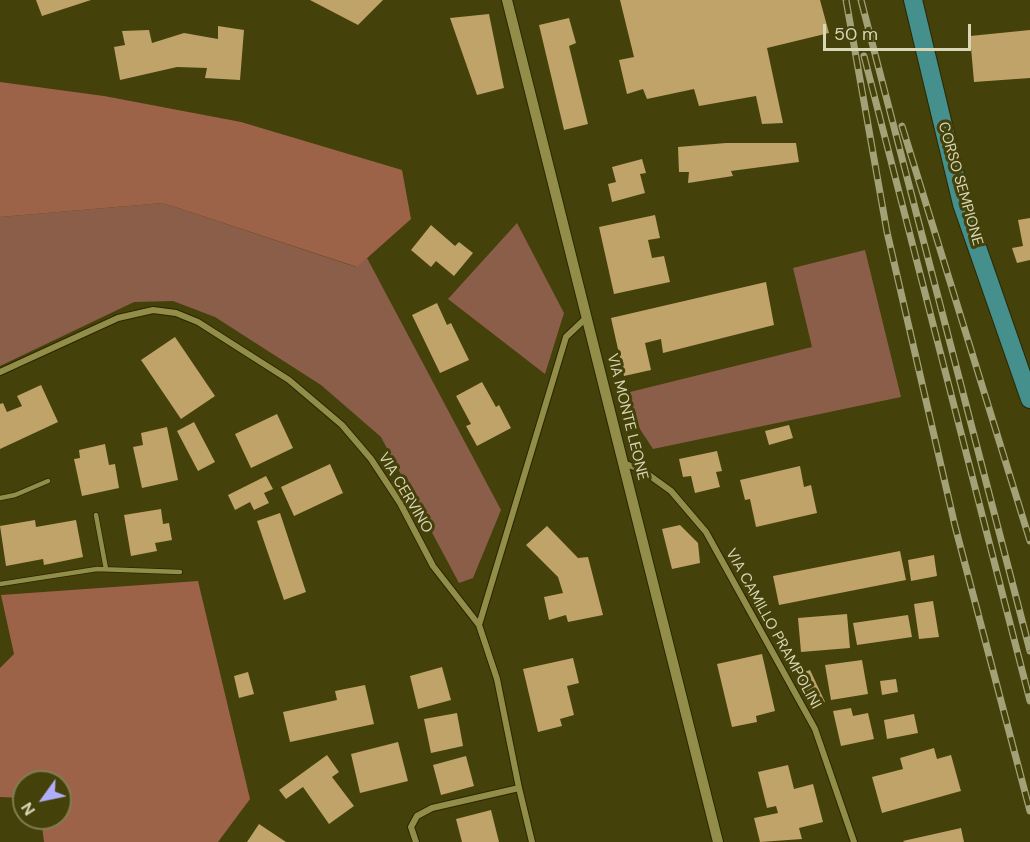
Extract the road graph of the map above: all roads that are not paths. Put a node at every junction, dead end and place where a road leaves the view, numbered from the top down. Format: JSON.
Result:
{"nodes":[{"id":1,"x":507,"y":0,"type":"edge"},
{"id":2,"x":913,"y":0,"type":"edge"},
{"id":3,"x":587,"y":318,"type":"junction"},
{"id":4,"x":0,"y":372,"type":"edge"},
{"id":5,"x":1030,"y":399,"type":"edge"},
{"id":6,"x":623,"y":462,"type":"junction"},
{"id":7,"x":48,"y":481,"type":"dead end"},
{"id":8,"x":0,"y":498,"type":"edge"},
{"id":9,"x":96,"y":515,"type":"dead end"},
{"id":10,"x":106,"y":569,"type":"junction"},
{"id":11,"x":180,"y":572,"type":"dead end"},
{"id":12,"x":0,"y":584,"type":"edge"},
{"id":13,"x":479,"y":625,"type":"junction"},
{"id":14,"x":519,"y":788,"type":"junction"},
{"id":15,"x":416,"y":842,"type":"edge"},
{"id":16,"x":532,"y":842,"type":"edge"},
{"id":17,"x":718,"y":842,"type":"edge"},
{"id":18,"x":854,"y":842,"type":"edge"}],
"edges":[{"from":1,"to":3,"type":"street","name":"VIA MONTE LEONE"},
{"from":2,"to":5,"type":"main road","name":"CORSO SEMPIONE"},
{"from":3,"to":6,"type":"street","name":"VIA MONTE LEONE"},
{"from":3,"to":13,"type":"street"},
{"from":4,"to":13,"type":"street","name":"VIA CERVINO"},
{"from":6,"to":17,"type":"street","name":"VIA MONTE LEONE"},
{"from":6,"to":18,"type":"street","name":"VIA CAMILLO PRAMPOLINI"},
{"from":7,"to":8,"type":"lane"},
{"from":9,"to":10,"type":"lane"},
{"from":10,"to":11,"type":"lane"},
{"from":10,"to":12,"type":"lane"},
{"from":13,"to":14,"type":"street"},
{"from":14,"to":15,"type":"street"},
{"from":14,"to":16,"type":"street"}]}
